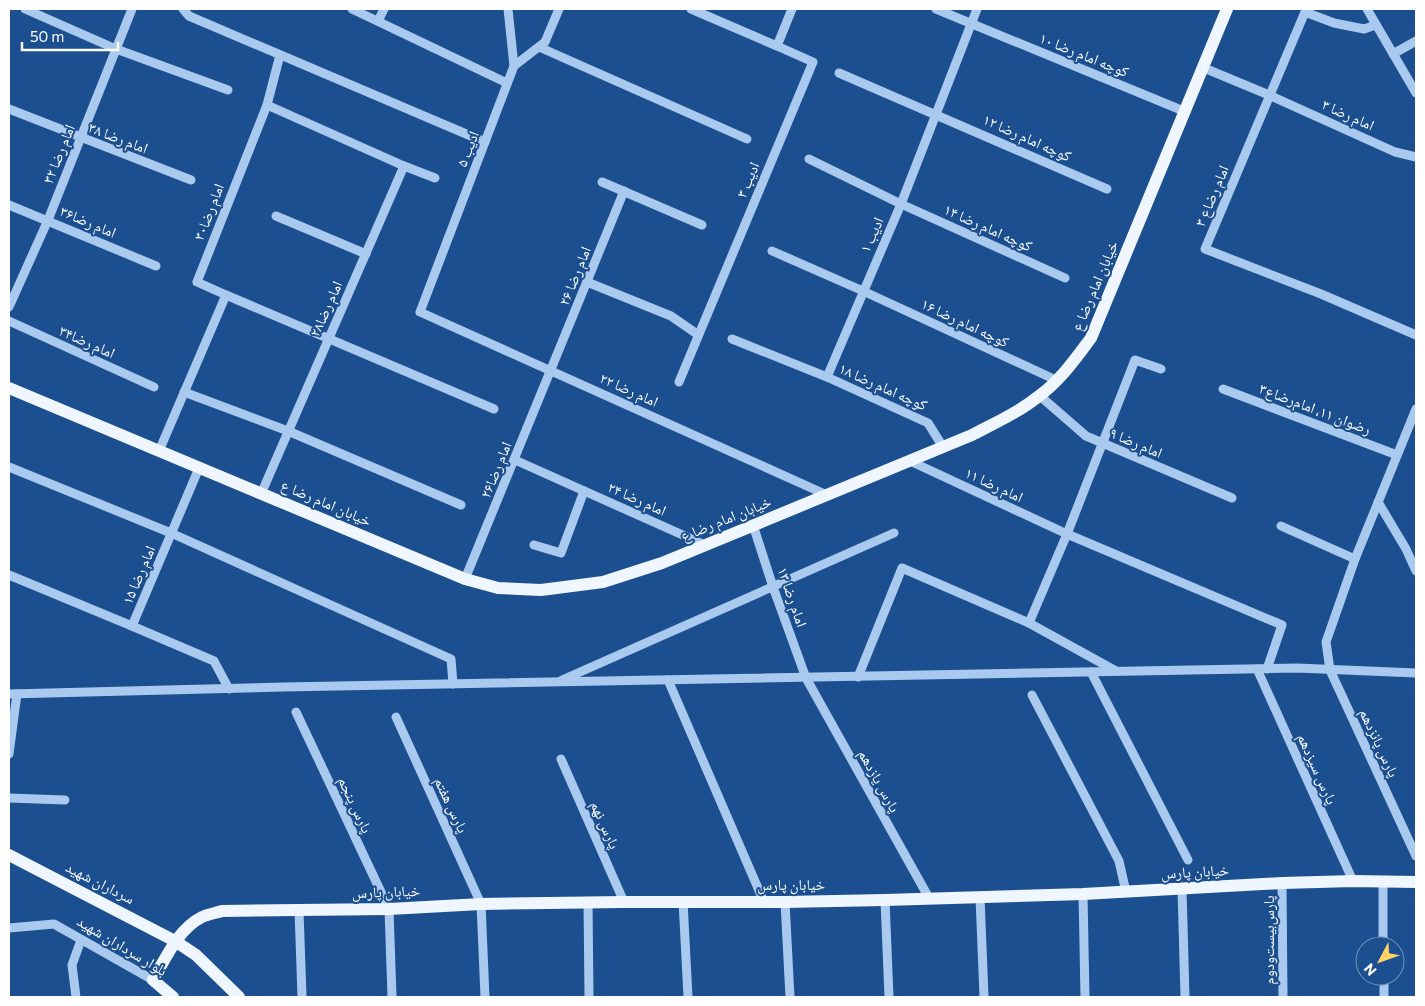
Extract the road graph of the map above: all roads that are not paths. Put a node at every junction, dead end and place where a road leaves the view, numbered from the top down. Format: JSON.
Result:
{"nodes":[{"id":1,"x":25,"y":9,"type":"edge"},
{"id":2,"x":132,"y":9,"type":"edge"},
{"id":3,"x":183,"y":9,"type":"edge"},
{"id":4,"x":352,"y":9,"type":"edge"},
{"id":5,"x":384,"y":9,"type":"edge"},
{"id":6,"x":508,"y":9,"type":"edge"},
{"id":7,"x":559,"y":9,"type":"edge"},
{"id":8,"x":690,"y":9,"type":"edge"},
{"id":9,"x":792,"y":9,"type":"edge"},
{"id":10,"x":936,"y":9,"type":"edge"},
{"id":11,"x":977,"y":9,"type":"edge"},
{"id":12,"x":1227,"y":9,"type":"edge"},
{"id":13,"x":1367,"y":9,"type":"edge"},
{"id":14,"x":1301,"y":10,"type":"edge"},
{"id":15,"x":378,"y":22,"type":"junction"},
{"id":16,"x":971,"y":23,"type":"junction"},
{"id":17,"x":1376,"y":25,"type":"junction"},
{"id":18,"x":1416,"y":41,"type":"edge"},
{"id":19,"x":777,"y":46,"type":"junction"},
{"id":20,"x":539,"y":47,"type":"junction"},
{"id":21,"x":116,"y":50,"type":"junction"},
{"id":22,"x":1393,"y":54,"type":"junction"},
{"id":23,"x":280,"y":55,"type":"junction"},
{"id":24,"x":514,"y":66,"type":"junction"},
{"id":25,"x":1204,"y":68,"type":"junction"},
{"id":26,"x":839,"y":73,"type":"dead end"},
{"id":27,"x":507,"y":83,"type":"junction"},
{"id":28,"x":228,"y":90,"type":"dead end"},
{"id":29,"x":1416,"y":93,"type":"edge"},
{"id":30,"x":1269,"y":95,"type":"junction"},
{"id":31,"x":267,"y":105,"type":"junction"},
{"id":32,"x":9,"y":109,"type":"edge"},
{"id":33,"x":1186,"y":112,"type":"junction"},
{"id":34,"x":935,"y":114,"type":"junction"},
{"id":35,"x":80,"y":138,"type":"junction"},
{"id":36,"x":747,"y":139,"type":"dead end"},
{"id":37,"x":485,"y":142,"type":"junction"},
{"id":38,"x":1416,"y":157,"type":"edge"},
{"id":39,"x":809,"y":159,"type":"dead end"},
{"id":40,"x":404,"y":166,"type":"junction"},
{"id":41,"x":435,"y":178,"type":"dead end"},
{"id":42,"x":191,"y":180,"type":"dead end"},
{"id":43,"x":602,"y":182,"type":"dead end"},
{"id":44,"x":1108,"y":188,"type":"dead end"},
{"id":45,"x":624,"y":191,"type":"junction"},
{"id":46,"x":901,"y":204,"type":"junction"},
{"id":47,"x":9,"y":205,"type":"edge"},
{"id":48,"x":276,"y":216,"type":"dead end"},
{"id":49,"x":48,"y":220,"type":"junction"},
{"id":50,"x":702,"y":225,"type":"dead end"},
{"id":51,"x":772,"y":251,"type":"dead end"},
{"id":52,"x":366,"y":254,"type":"junction"},
{"id":53,"x":156,"y":266,"type":"dead end"},
{"id":54,"x":1065,"y":278,"type":"dead end"},
{"id":55,"x":587,"y":282,"type":"junction"},
{"id":56,"x":863,"y":291,"type":"junction"},
{"id":57,"x":226,"y":295,"type":"junction"},
{"id":58,"x":9,"y":307,"type":"edge"},
{"id":59,"x":420,"y":312,"type":"joint"},
{"id":60,"x":9,"y":322,"type":"edge"},
{"id":61,"x":698,"y":334,"type":"junction"},
{"id":62,"x":1416,"y":335,"type":"edge"},
{"id":63,"x":328,"y":338,"type":"junction"},
{"id":64,"x":732,"y":339,"type":"dead end"},
{"id":65,"x":1161,"y":370,"type":"dead end"},
{"id":66,"x":552,"y":371,"type":"junction"},
{"id":67,"x":827,"y":377,"type":"junction"},
{"id":68,"x":1056,"y":380,"type":"junction"},
{"id":69,"x":679,"y":382,"type":"dead end"},
{"id":70,"x":154,"y":387,"type":"dead end"},
{"id":71,"x":9,"y":388,"type":"edge"},
{"id":72,"x":1223,"y":389,"type":"dead end"},
{"id":73,"x":184,"y":392,"type":"junction"},
{"id":74,"x":1040,"y":396,"type":"junction"},
{"id":75,"x":494,"y":409,"type":"dead end"},
{"id":76,"x":1416,"y":409,"type":"edge"},
{"id":77,"x":288,"y":431,"type":"junction"},
{"id":78,"x":1103,"y":444,"type":"junction"},
{"id":79,"x":943,"y":447,"type":"junction"},
{"id":80,"x":159,"y":451,"type":"junction"},
{"id":81,"x":1397,"y":455,"type":"junction"},
{"id":82,"x":514,"y":460,"type":"junction"},
{"id":83,"x":910,"y":461,"type":"junction"},
{"id":84,"x":9,"y":467,"type":"edge"},
{"id":85,"x":199,"y":468,"type":"junction"},
{"id":86,"x":584,"y":491,"type":"junction"},
{"id":87,"x":260,"y":494,"type":"junction"},
{"id":88,"x":826,"y":495,"type":"junction"},
{"id":89,"x":1232,"y":498,"type":"dead end"},
{"id":90,"x":1378,"y":502,"type":"junction"},
{"id":91,"x":461,"y":505,"type":"dead end"},
{"id":92,"x":753,"y":525,"type":"junction"},
{"id":93,"x":1281,"y":526,"type":"dead end"},
{"id":94,"x":171,"y":533,"type":"junction"},
{"id":95,"x":894,"y":533,"type":"dead end"},
{"id":96,"x":1067,"y":534,"type":"junction"},
{"id":97,"x":534,"y":545,"type":"dead end"},
{"id":98,"x":705,"y":545,"type":"junction"},
{"id":99,"x":1355,"y":559,"type":"junction"},
{"id":100,"x":1416,"y":571,"type":"edge"},
{"id":101,"x":9,"y":575,"type":"edge"},
{"id":102,"x":466,"y":579,"type":"junction"},
{"id":103,"x":773,"y":587,"type":"junction"},
{"id":104,"x":1029,"y":623,"type":"junction"},
{"id":105,"x":132,"y":626,"type":"junction"},
{"id":106,"x":1257,"y":669,"type":"junction"},
{"id":107,"x":1267,"y":669,"type":"junction"},
{"id":108,"x":1330,"y":670,"type":"junction"},
{"id":109,"x":1091,"y":672,"type":"junction"},
{"id":110,"x":1118,"y":672,"type":"junction"},
{"id":111,"x":1416,"y":673,"type":"edge"},
{"id":112,"x":858,"y":677,"type":"junction"},
{"id":113,"x":806,"y":678,"type":"junction"},
{"id":114,"x":668,"y":680,"type":"junction"},
{"id":115,"x":558,"y":682,"type":"junction"},
{"id":116,"x":453,"y":684,"type":"junction"},
{"id":117,"x":230,"y":689,"type":"junction"},
{"id":118,"x":13,"y":694,"type":"edge"},
{"id":119,"x":1032,"y":695,"type":"dead end"},
{"id":120,"x":296,"y":712,"type":"dead end"},
{"id":121,"x":396,"y":717,"type":"dead end"},
{"id":122,"x":9,"y":754,"type":"edge"},
{"id":123,"x":561,"y":759,"type":"dead end"},
{"id":124,"x":9,"y":798,"type":"edge"},
{"id":125,"x":65,"y":800,"type":"dead end"},
{"id":126,"x":9,"y":855,"type":"edge"},
{"id":127,"x":1416,"y":856,"type":"edge"},
{"id":128,"x":1188,"y":860,"type":"dead end"},
{"id":129,"x":1353,"y":881,"type":"junction"},
{"id":130,"x":1383,"y":881,"type":"junction"},
{"id":131,"x":1416,"y":882,"type":"edge"},
{"id":132,"x":1282,"y":883,"type":"junction"},
{"id":133,"x":1182,"y":889,"type":"junction"},
{"id":134,"x":1126,"y":892,"type":"junction"},
{"id":135,"x":1083,"y":894,"type":"junction"},
{"id":136,"x":980,"y":897,"type":"junction"},
{"id":137,"x":928,"y":898,"type":"junction"},
{"id":138,"x":885,"y":900,"type":"junction"},
{"id":139,"x":683,"y":901,"type":"junction"},
{"id":140,"x":588,"y":902,"type":"junction"},
{"id":141,"x":624,"y":902,"type":"junction"},
{"id":142,"x":764,"y":902,"type":"junction"},
{"id":143,"x":785,"y":902,"type":"junction"},
{"id":144,"x":482,"y":904,"type":"junction"},
{"id":145,"x":389,"y":909,"type":"junction"},
{"id":146,"x":299,"y":910,"type":"junction"},
{"id":147,"x":9,"y":928,"type":"edge"},
{"id":148,"x":1383,"y":936,"type":"edge"},
{"id":149,"x":81,"y":940,"type":"junction"},
{"id":150,"x":176,"y":941,"type":"junction"},
{"id":151,"x":153,"y":980,"type":"junction"},
{"id":152,"x":302,"y":993,"type":"edge"},
{"id":153,"x":76,"y":997,"type":"edge"},
{"id":154,"x":173,"y":997,"type":"edge"},
{"id":155,"x":239,"y":997,"type":"edge"},
{"id":156,"x":392,"y":997,"type":"edge"},
{"id":157,"x":485,"y":997,"type":"edge"},
{"id":158,"x":589,"y":997,"type":"edge"},
{"id":159,"x":688,"y":997,"type":"edge"},
{"id":160,"x":790,"y":997,"type":"edge"},
{"id":161,"x":889,"y":997,"type":"edge"},
{"id":162,"x":984,"y":997,"type":"edge"},
{"id":163,"x":1085,"y":997,"type":"edge"},
{"id":164,"x":1186,"y":997,"type":"edge"},
{"id":165,"x":1283,"y":997,"type":"edge"}],
"edges":[{"from":1,"to":21,"type":"street"},
{"from":2,"to":21,"type":"street","name":"امام رضا ۳۲"},
{"from":3,"to":23,"type":"street"},
{"from":4,"to":15,"type":"street"},
{"from":5,"to":15,"type":"street"},
{"from":6,"to":24,"type":"street"},
{"from":7,"to":20,"type":"street"},
{"from":8,"to":19,"type":"street"},
{"from":9,"to":19,"type":"street"},
{"from":10,"to":16,"type":"street","name":"کوچه امام رضا ۱۰"},
{"from":11,"to":16,"type":"street","name":"ادیب ۱"},
{"from":12,"to":25,"type":"main road","name":"خیابان امام رضا ع"},
{"from":13,"to":17,"type":"street"},
{"from":14,"to":17,"type":"street"},
{"from":14,"to":30,"type":"street"},
{"from":15,"to":27,"type":"street"},
{"from":16,"to":33,"type":"street","name":"کوچه امام رضا ۱۰"},
{"from":16,"to":34,"type":"street","name":"ادیب ۱"},
{"from":17,"to":22,"type":"street"},
{"from":18,"to":22,"type":"street"},
{"from":19,"to":61,"type":"street","name":"ادیب ۳"},
{"from":20,"to":24,"type":"street"},
{"from":20,"to":36,"type":"street"},
{"from":21,"to":28,"type":"street"},
{"from":21,"to":35,"type":"street","name":"امام رضا ۳۲"},
{"from":22,"to":29,"type":"street"},
{"from":23,"to":31,"type":"street"},
{"from":23,"to":37,"type":"street"},
{"from":24,"to":27,"type":"street","name":"ادیب ۵"},
{"from":25,"to":30,"type":"street","name":"امام رضا ۳"},
{"from":25,"to":33,"type":"main road","name":"خیابان امام رضا ع"},
{"from":26,"to":34,"type":"street","name":"کوچه امام رضا ۱۲"},
{"from":27,"to":37,"type":"street","name":"ادیب ۵"},
{"from":30,"to":38,"type":"street","name":"امام رضا ۳"},
{"from":30,"to":62,"type":"street","name":"امام رضا‌ع ۳"},
{"from":31,"to":40,"type":"street"},
{"from":31,"to":57,"type":"street","name":"امام رضا۳۰"},
{"from":32,"to":35,"type":"street","name":"امام رضا ۳۸"},
{"from":33,"to":68,"type":"main road","name":"خیابان امام رضا ع"},
{"from":34,"to":44,"type":"street","name":"کوچه امام رضا ۱۲"},
{"from":34,"to":46,"type":"street","name":"ادیب ۱"},
{"from":35,"to":42,"type":"street","name":"امام رضا ۳۸"},
{"from":35,"to":49,"type":"street","name":"امام رضا ۳۲"},
{"from":37,"to":59,"type":"street","name":"ادیب ۵"},
{"from":39,"to":46,"type":"street","name":"کوچه امام رضا ۱۴"},
{"from":40,"to":41,"type":"street"},
{"from":40,"to":52,"type":"street","name":"امام رضا۲۸"},
{"from":43,"to":45,"type":"street"},
{"from":45,"to":50,"type":"street"},
{"from":45,"to":55,"type":"street","name":"امام رضا ۲۶"},
{"from":46,"to":54,"type":"street","name":"کوچه امام رضا ۱۴"},
{"from":46,"to":56,"type":"street","name":"ادیب ۱"},
{"from":47,"to":49,"type":"street","name":"امام رضا۳۶"},
{"from":48,"to":52,"type":"street"},
{"from":49,"to":53,"type":"street","name":"امام رضا۳۶"},
{"from":49,"to":58,"type":"street","name":"امام رضا ۳۲"},
{"from":51,"to":56,"type":"street","name":"کوچه امام رضا ۱۶"},
{"from":52,"to":63,"type":"street","name":"امام رضا۲۸"},
{"from":55,"to":61,"type":"street"},
{"from":55,"to":66,"type":"street","name":"امام رضا ۲۶"},
{"from":56,"to":67,"type":"street","name":"ادیب ۱"},
{"from":56,"to":68,"type":"street","name":"کوچه امام رضا ۱۶"},
{"from":57,"to":63,"type":"street"},
{"from":57,"to":73,"type":"street"},
{"from":59,"to":66,"type":"street","name":"امام رضا ۲۲"},
{"from":60,"to":70,"type":"street","name":"امام رضا۳۴"},
{"from":61,"to":69,"type":"street","name":"ادیب ۳"},
{"from":63,"to":75,"type":"street"},
{"from":63,"to":77,"type":"street","name":"امام رضا۲۸"},
{"from":64,"to":67,"type":"street"},
{"from":65,"to":78,"type":"street"},
{"from":66,"to":82,"type":"street","name":"امام رضا۲۶"},
{"from":66,"to":88,"type":"street","name":"امام رضا ۲۲"},
{"from":67,"to":79,"type":"street","name":"کوچه امام رضا ۱۸"},
{"from":68,"to":74,"type":"main road","name":"خیابان امام رضا ع"},
{"from":71,"to":80,"type":"main road","name":"خیابان امام رضا ع"},
{"from":72,"to":81,"type":"street","name":"رضوان ۱۱، امام‌رضا‌ع‌۳"},
{"from":73,"to":77,"type":"street"},
{"from":73,"to":80,"type":"street"},
{"from":74,"to":78,"type":"street","name":"امام رضا ۹"},
{"from":74,"to":79,"type":"main road","name":"خیابان امام رضا ع"},
{"from":76,"to":81,"type":"street","name":"پارس‌ پانزدهم"},
{"from":77,"to":87,"type":"street","name":"امام رضا۲۸"},
{"from":77,"to":91,"type":"street"},
{"from":78,"to":89,"type":"street","name":"امام رضا ۹"},
{"from":78,"to":96,"type":"street"},
{"from":79,"to":83,"type":"main road","name":"خیابان امام رضا ع"},
{"from":80,"to":85,"type":"main road","name":"خیابان امام رضا ع"},
{"from":81,"to":90,"type":"street","name":"پارس‌ پانزدهم"},
{"from":82,"to":86,"type":"street","name":"امام رضا ۲۴"},
{"from":82,"to":102,"type":"street","name":"امام رضا۲۶"},
{"from":83,"to":88,"type":"main road","name":"خیابان امام رضا ع"},
{"from":83,"to":96,"type":"street","name":"امام رضا ۱۱"},
{"from":84,"to":94,"type":"street"},
{"from":85,"to":87,"type":"main road","name":"خیابان امام رضا ع"},
{"from":85,"to":94,"type":"street","name":"۱۵ امام رضا"},
{"from":86,"to":97,"type":"street","name":"امام رضا ۲۴"},
{"from":86,"to":98,"type":"street","name":"امام رضا ۲۴"},
{"from":87,"to":102,"type":"main road","name":"خیابان امام رضا ع"},
{"from":88,"to":92,"type":"main road","name":"خیابان امام رضا ع"},
{"from":90,"to":99,"type":"street","name":"پارس‌ پانزدهم"},
{"from":90,"to":100,"type":"street"},
{"from":92,"to":98,"type":"main road","name":"خیابان امام رضا ع"},
{"from":92,"to":103,"type":"street","name":"امام رضا ۱۳"},
{"from":93,"to":99,"type":"street"},
{"from":94,"to":105,"type":"street","name":"۱۵ امام رضا"},
{"from":94,"to":116,"type":"street"},
{"from":95,"to":103,"type":"street"},
{"from":96,"to":104,"type":"street"},
{"from":96,"to":107,"type":"street","name":"امام رضا ۱۱"},
{"from":98,"to":102,"type":"main road","name":"خیابان امام رضا ع"},
{"from":99,"to":108,"type":"street","name":"پارس‌ پانزدهم"},
{"from":101,"to":105,"type":"street","name":"۱۵ امام رضا"},
{"from":103,"to":113,"type":"street","name":"امام رضا ۱۳"},
{"from":103,"to":115,"type":"street"},
{"from":104,"to":110,"type":"street"},
{"from":104,"to":112,"type":"street"},
{"from":105,"to":117,"type":"street"},
{"from":106,"to":107,"type":"street"},
{"from":106,"to":110,"type":"street"},
{"from":106,"to":129,"type":"street","name":"پارس‌ سیزدهم"},
{"from":107,"to":108,"type":"street"},
{"from":108,"to":111,"type":"street"},
{"from":108,"to":127,"type":"street","name":"پارس‌ پانزدهم"},
{"from":109,"to":110,"type":"street"},
{"from":109,"to":112,"type":"street"},
{"from":109,"to":128,"type":"street"},
{"from":112,"to":113,"type":"street"},
{"from":113,"to":114,"type":"street"},
{"from":113,"to":137,"type":"street","name":"پارس‌‌ یازدهم"},
{"from":114,"to":115,"type":"street"},
{"from":114,"to":142,"type":"street"},
{"from":115,"to":116,"type":"street"},
{"from":116,"to":117,"type":"street"},
{"from":117,"to":118,"type":"street"},
{"from":118,"to":122,"type":"street"},
{"from":119,"to":134,"type":"street"},
{"from":120,"to":145,"type":"street","name":"پارس‌‌ پنجم"},
{"from":121,"to":144,"type":"street","name":"پارس‌‌ هفتم"},
{"from":123,"to":141,"type":"street","name":"پارس‌‌ نهم"},
{"from":124,"to":125,"type":"street"},
{"from":126,"to":150,"type":"main road","name":"سرداران شهید"},
{"from":129,"to":130,"type":"main road","name":"خیابان پارس"},
{"from":129,"to":132,"type":"main road","name":"خیابان پارس"},
{"from":130,"to":131,"type":"main road","name":"خیابان پارس"},
{"from":130,"to":148,"type":"street"},
{"from":132,"to":133,"type":"main road","name":"خیابان پارس"},
{"from":132,"to":165,"type":"street","name":"پارس‌بیست‌و‌دوم"},
{"from":133,"to":134,"type":"main road","name":"خیابان پارس"},
{"from":133,"to":164,"type":"street"},
{"from":134,"to":135,"type":"main road","name":"خیابان پارس"},
{"from":135,"to":136,"type":"main road","name":"خیابان پارس"},
{"from":135,"to":163,"type":"street"},
{"from":136,"to":137,"type":"main road","name":"خیابان پارس"},
{"from":136,"to":162,"type":"street"},
{"from":137,"to":138,"type":"main road","name":"خیابان پارس"},
{"from":138,"to":143,"type":"main road","name":"خیابان پارس"},
{"from":138,"to":161,"type":"street"},
{"from":139,"to":141,"type":"main road","name":"خیابان پارس"},
{"from":139,"to":142,"type":"main road","name":"خیابان پارس"},
{"from":139,"to":159,"type":"street"},
{"from":140,"to":141,"type":"main road","name":"خیابان پارس"},
{"from":140,"to":144,"type":"main road","name":"خیابان پارس"},
{"from":140,"to":158,"type":"street"},
{"from":142,"to":143,"type":"main road","name":"خیابان پارس"},
{"from":143,"to":160,"type":"street"},
{"from":144,"to":145,"type":"main road","name":"خیابان پارس"},
{"from":144,"to":157,"type":"street"},
{"from":145,"to":146,"type":"main road","name":"خیابان پارس"},
{"from":145,"to":156,"type":"street"},
{"from":146,"to":150,"type":"main road","name":"خیابان پارس"},
{"from":146,"to":152,"type":"street"},
{"from":147,"to":149,"type":"street","name":"بلوار سرداران شهید"},
{"from":149,"to":151,"type":"street","name":"بلوار سرداران شهید"},
{"from":149,"to":153,"type":"street"},
{"from":150,"to":151,"type":"main road","name":"خیابان پارس"},
{"from":150,"to":155,"type":"main road","name":"بلوار سرداران شهید"},
{"from":151,"to":154,"type":"main road","name":"بلوار سرداران شهید"}]}
